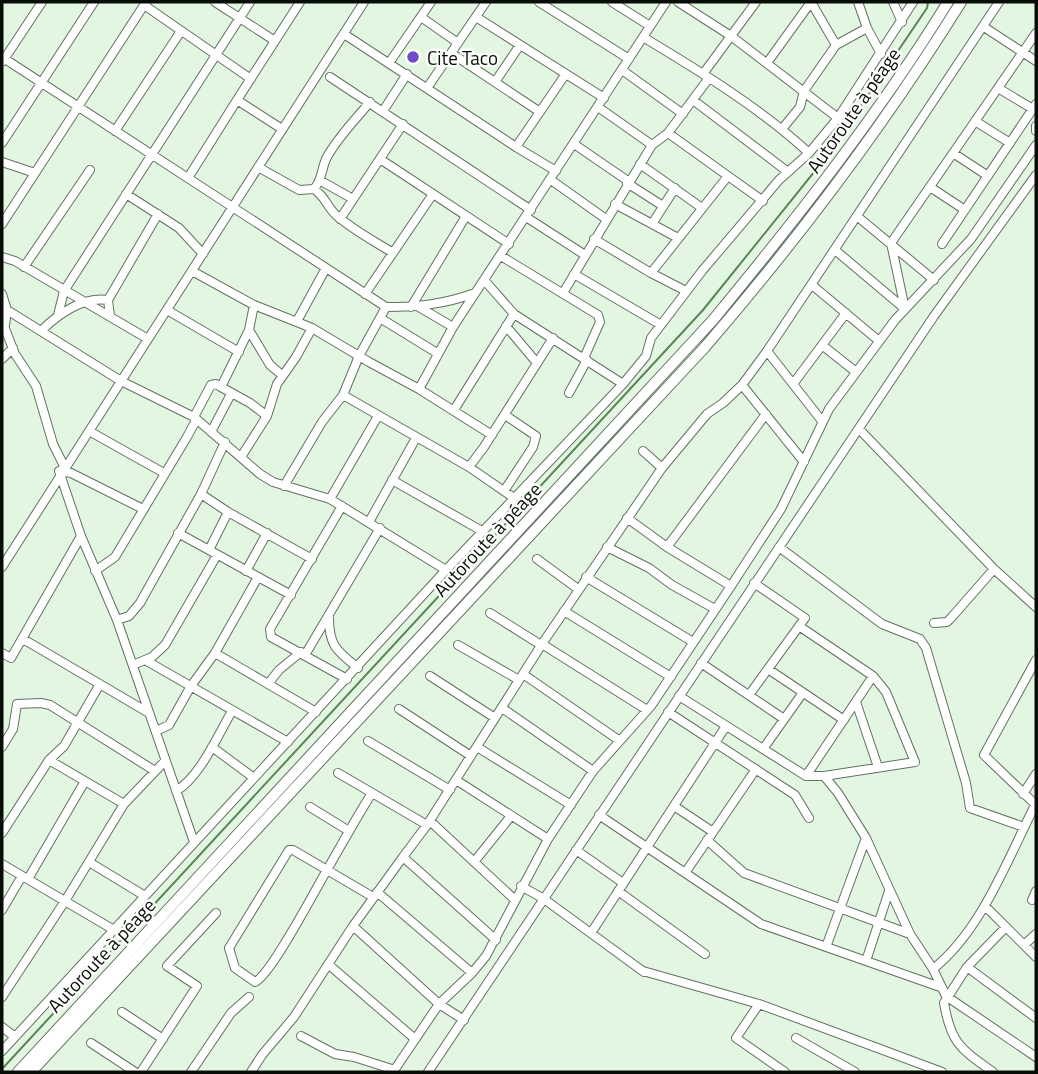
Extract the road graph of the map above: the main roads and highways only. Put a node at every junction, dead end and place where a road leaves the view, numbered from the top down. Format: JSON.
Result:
{"nodes":[{"id":1,"x":948,"y":2,"type":"edge"},
{"id":2,"x":961,"y":2,"type":"edge"},
{"id":3,"x":18,"y":1072,"type":"edge"},
{"id":4,"x":31,"y":1072,"type":"edge"}],
"edges":[{"from":1,"to":3,"type":"highway","name":"Autoroute à péage"},
{"from":2,"to":4,"type":"highway"}]}
